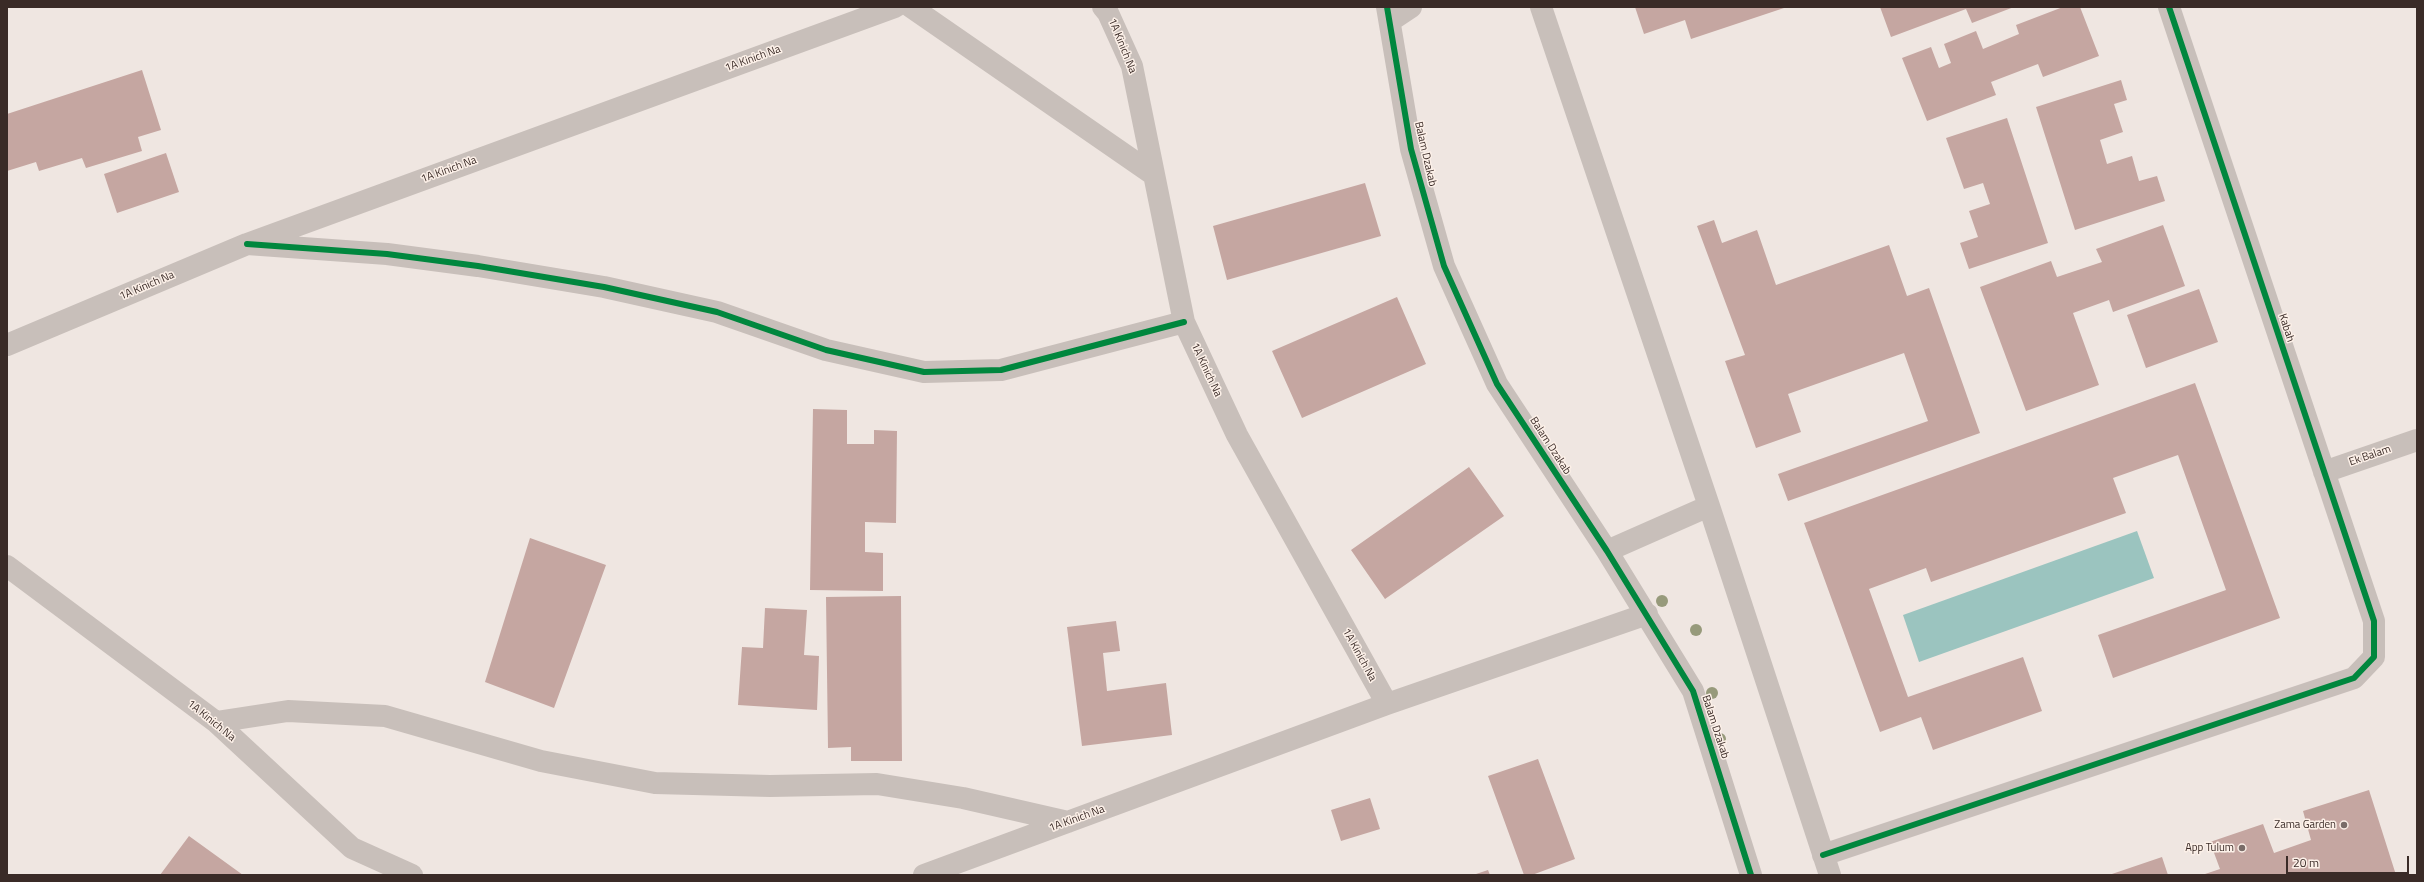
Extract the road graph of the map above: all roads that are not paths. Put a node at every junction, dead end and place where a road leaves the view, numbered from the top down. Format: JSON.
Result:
{"nodes":[{"id":1,"x":896,"y":7,"type":"edge"},
{"id":2,"x":911,"y":7,"type":"edge"},
{"id":3,"x":1103,"y":7,"type":"edge"},
{"id":4,"x":1411,"y":7,"type":"edge"},
{"id":5,"x":1540,"y":7,"type":"edge"},
{"id":6,"x":2169,"y":7,"type":"edge"},
{"id":7,"x":1389,"y":14,"type":"edge"},
{"id":8,"x":1154,"y":175,"type":"junction"},
{"id":9,"x":247,"y":244,"type":"junction"},
{"id":10,"x":1184,"y":322,"type":"junction"},
{"id":11,"x":7,"y":345,"type":"edge"},
{"id":12,"x":2417,"y":440,"type":"edge"},
{"id":13,"x":2324,"y":472,"type":"junction"},
{"id":14,"x":1709,"y":506,"type":"junction"},
{"id":15,"x":1607,"y":551,"type":"junction"},
{"id":16,"x":7,"y":566,"type":"edge"},
{"id":17,"x":1647,"y":614,"type":"junction"},
{"id":18,"x":1387,"y":704,"type":"junction"},
{"id":19,"x":216,"y":722,"type":"junction"},
{"id":20,"x":1068,"y":822,"type":"junction"},
{"id":21,"x":1826,"y":865,"type":"edge"},
{"id":22,"x":412,"y":875,"type":"edge"},
{"id":23,"x":924,"y":875,"type":"edge"},
{"id":24,"x":1751,"y":875,"type":"edge"}],
"edges":[{"from":1,"to":9,"type":"street","name":"1A Kinich Na"},
{"from":2,"to":8,"type":"street"},
{"from":3,"to":8,"type":"street","name":"1A Kinich Na"},
{"from":4,"to":7,"type":"street"},
{"from":5,"to":14,"type":"street"},
{"from":6,"to":13,"type":"street","name":"Kabah"},
{"from":7,"to":15,"type":"street","name":"Balam Dzakab"},
{"from":8,"to":10,"type":"street","name":"1A Kinich Na"},
{"from":9,"to":10,"type":"street"},
{"from":9,"to":11,"type":"street","name":"1A Kinich Na"},
{"from":10,"to":18,"type":"street","name":"1A Kinich Na"},
{"from":12,"to":13,"type":"street","name":"Ek Balam"},
{"from":13,"to":21,"type":"street","name":"Kabah"},
{"from":14,"to":15,"type":"street"},
{"from":14,"to":21,"type":"street"},
{"from":15,"to":17,"type":"street","name":"Balam Dzakab"},
{"from":16,"to":19,"type":"street","name":"1A Kinich Na"},
{"from":17,"to":18,"type":"street","name":"1A Kinich Na"},
{"from":17,"to":24,"type":"street","name":"Balam Dzakab"},
{"from":18,"to":20,"type":"street","name":"1A Kinich Na"},
{"from":19,"to":20,"type":"street"},
{"from":19,"to":22,"type":"street","name":"1A Kinich Na"},
{"from":20,"to":23,"type":"street","name":"1A Kinich Na"}]}
